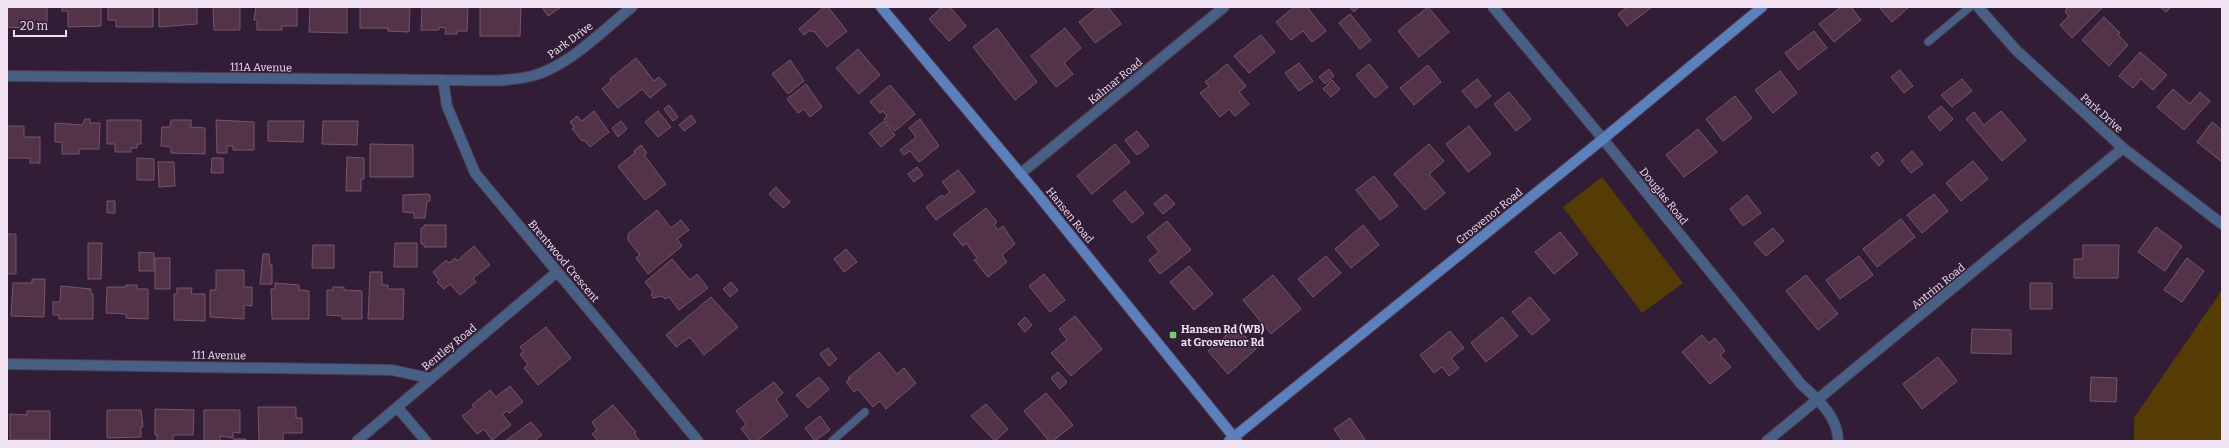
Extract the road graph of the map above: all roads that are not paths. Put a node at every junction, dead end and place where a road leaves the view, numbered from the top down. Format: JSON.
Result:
{"nodes":[{"id":1,"x":632,"y":7,"type":"edge"},
{"id":2,"x":881,"y":7,"type":"edge"},
{"id":3,"x":1224,"y":7,"type":"edge"},
{"id":4,"x":1493,"y":7,"type":"edge"},
{"id":5,"x":1762,"y":7,"type":"edge"},
{"id":6,"x":1970,"y":7,"type":"edge"},
{"id":7,"x":1978,"y":7,"type":"edge"},
{"id":8,"x":1928,"y":42,"type":"dead end"},
{"id":9,"x":7,"y":76,"type":"edge"},
{"id":10,"x":514,"y":79,"type":"joint"},
{"id":11,"x":443,"y":80,"type":"junction"},
{"id":12,"x":1603,"y":139,"type":"junction"},
{"id":13,"x":2123,"y":148,"type":"junction"},
{"id":14,"x":1020,"y":174,"type":"junction"},
{"id":15,"x":2222,"y":224,"type":"edge"},
{"id":16,"x":557,"y":272,"type":"junction"},
{"id":17,"x":7,"y":364,"type":"edge"},
{"id":18,"x":429,"y":378,"type":"junction"},
{"id":19,"x":1817,"y":400,"type":"junction"},
{"id":20,"x":397,"y":407,"type":"junction"},
{"id":21,"x":865,"y":412,"type":"dead end"},
{"id":22,"x":1233,"y":440,"type":"edge"},
{"id":23,"x":357,"y":441,"type":"edge"},
{"id":24,"x":426,"y":441,"type":"edge"},
{"id":25,"x":698,"y":441,"type":"edge"},
{"id":26,"x":832,"y":441,"type":"edge"},
{"id":27,"x":1767,"y":441,"type":"edge"},
{"id":28,"x":1838,"y":441,"type":"edge"}],
"edges":[{"from":1,"to":10,"type":"street","name":"Park Drive"},
{"from":2,"to":14,"type":"street","name":"Hansen Road"},
{"from":3,"to":14,"type":"street","name":"Kalmar Road"},
{"from":4,"to":12,"type":"street","name":"Douglas Road"},
{"from":5,"to":12,"type":"street","name":"Grosvenor Road"},
{"from":6,"to":8,"type":"lane"},
{"from":7,"to":13,"type":"street","name":"Park Drive"},
{"from":9,"to":11,"type":"street","name":"111A Avenue"},
{"from":10,"to":11,"type":"street","name":"111A Avenue"},
{"from":11,"to":16,"type":"street","name":"Brentwood Crescent"},
{"from":12,"to":19,"type":"street","name":"Douglas Road"},
{"from":12,"to":22,"type":"street","name":"Grosvenor Road"},
{"from":13,"to":15,"type":"street","name":"Park Drive"},
{"from":13,"to":19,"type":"street","name":"Antrim Road"},
{"from":14,"to":22,"type":"street","name":"Hansen Road"},
{"from":16,"to":18,"type":"street","name":"Bentley Road"},
{"from":16,"to":25,"type":"street","name":"Brentwood Crescent"},
{"from":17,"to":18,"type":"street","name":"111 Avenue"},
{"from":18,"to":20,"type":"street","name":"Bentley Road"},
{"from":19,"to":27,"type":"street","name":"Antrim Road"},
{"from":19,"to":28,"type":"street","name":"Douglas Road"},
{"from":20,"to":23,"type":"street","name":"Bentley Road"},
{"from":20,"to":24,"type":"street"},
{"from":21,"to":26,"type":"lane"}]}
